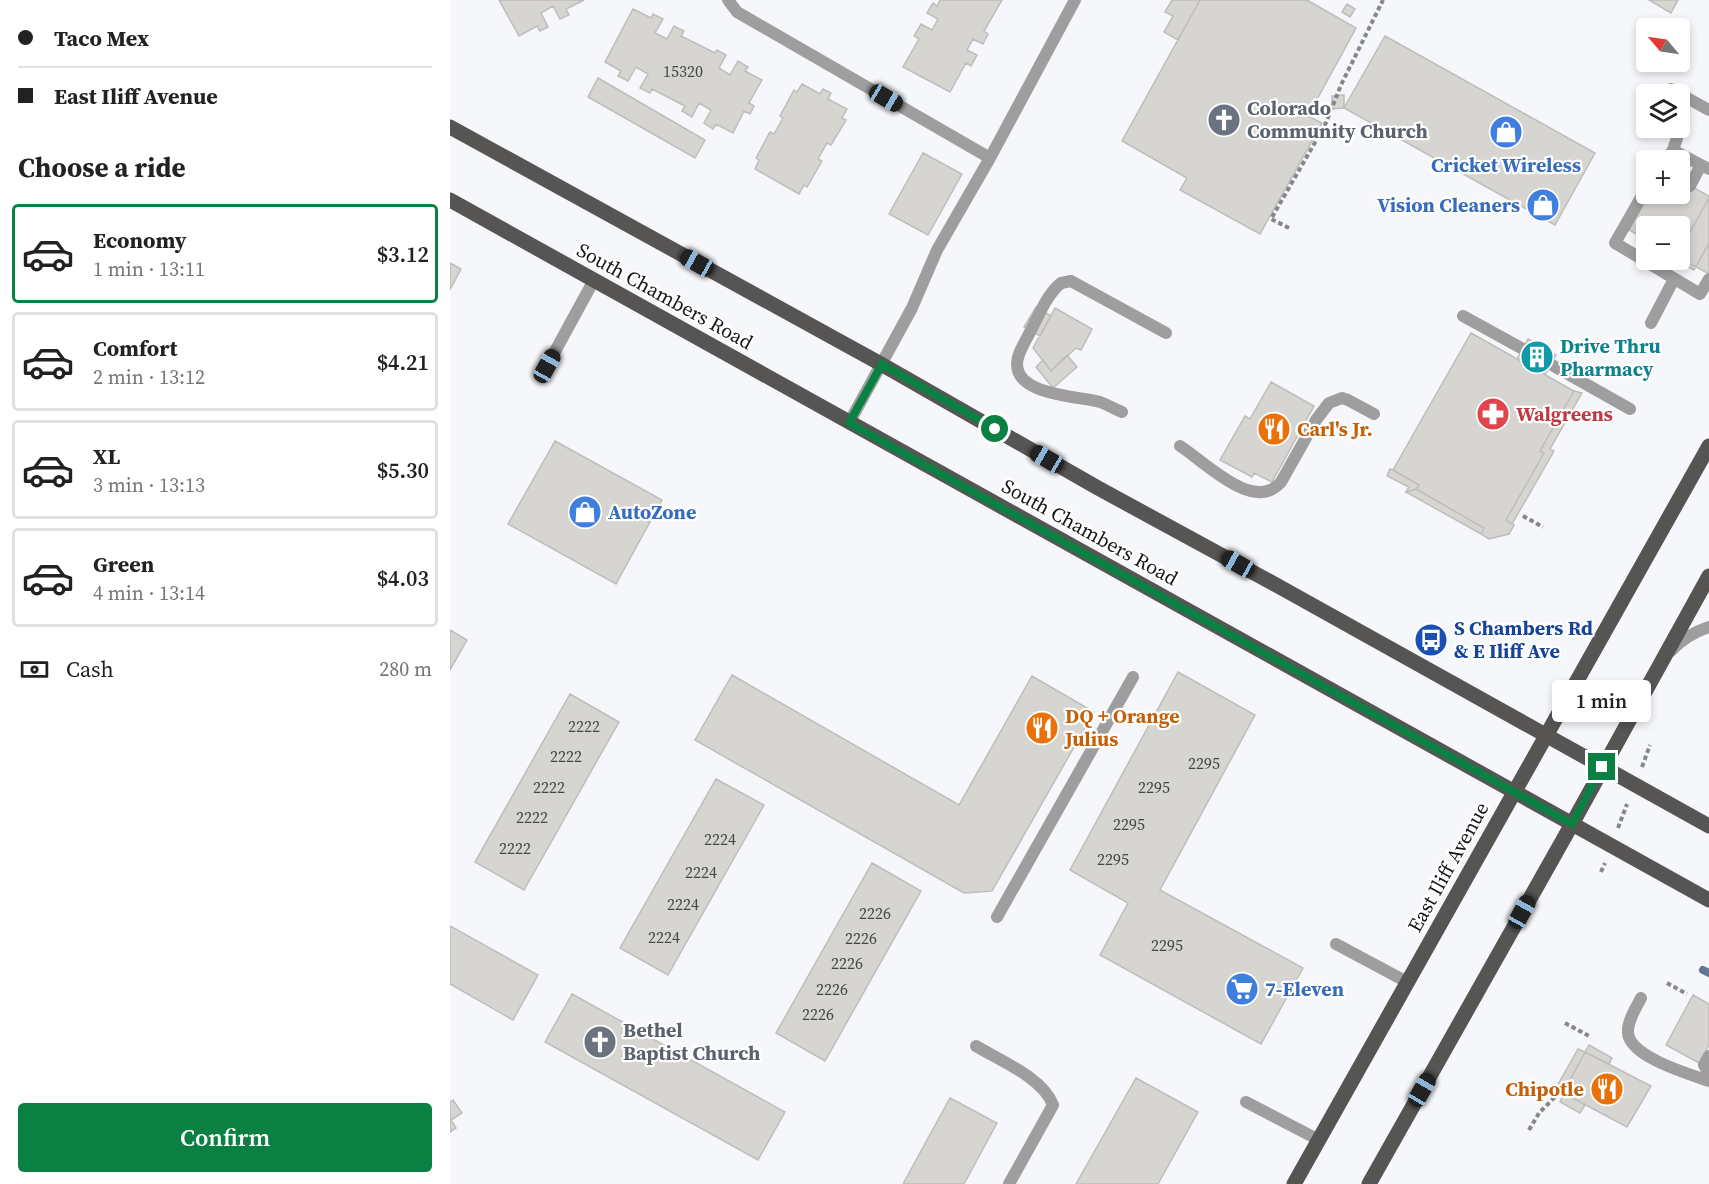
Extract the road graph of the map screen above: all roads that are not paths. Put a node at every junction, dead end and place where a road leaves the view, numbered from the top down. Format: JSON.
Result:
{"nodes":[{"id":1,"x":728,"y":0,"type":"edge"},
{"id":2,"x":1074,"y":0,"type":"edge"},
{"id":3,"x":1690,"y":100,"type":"edge"},
{"id":4,"x":1709,"y":110,"type":"edge"},
{"id":5,"x":450,"y":127,"type":"edge"},
{"id":6,"x":1677,"y":138,"type":"edge"},
{"id":7,"x":1673,"y":150,"type":"edge"},
{"id":8,"x":990,"y":158,"type":"junction"},
{"id":9,"x":1690,"y":159,"type":"edge"},
{"id":10,"x":1705,"y":167,"type":"edge"},
{"id":11,"x":1690,"y":186,"type":"dead end"},
{"id":12,"x":450,"y":200,"type":"edge"},
{"id":13,"x":1637,"y":204,"type":"edge"},
{"id":14,"x":1636,"y":255,"type":"edge"},
{"id":15,"x":1661,"y":270,"type":"edge"},
{"id":16,"x":1674,"y":279,"type":"junction"},
{"id":17,"x":1709,"y":279,"type":"edge"},
{"id":18,"x":594,"y":280,"type":"junction"},
{"id":19,"x":1704,"y":297,"type":"edge"},
{"id":20,"x":1463,"y":316,"type":"dead end"},
{"id":21,"x":1651,"y":323,"type":"dead end"},
{"id":22,"x":1166,"y":333,"type":"dead end"},
{"id":23,"x":1523,"y":349,"type":"dead end"},
{"id":24,"x":882,"y":364,"type":"junction"},
{"id":25,"x":1552,"y":365,"type":"dead end"},
{"id":26,"x":547,"y":366,"type":"dead end"},
{"id":27,"x":1630,"y":409,"type":"dead end"},
{"id":28,"x":1122,"y":412,"type":"dead end"},
{"id":29,"x":1374,"y":414,"type":"dead end"},
{"id":30,"x":849,"y":423,"type":"junction"},
{"id":31,"x":1180,"y":446,"type":"dead end"},
{"id":32,"x":1709,"y":446,"type":"edge"},
{"id":33,"x":1709,"y":576,"type":"edge"},
{"id":34,"x":1709,"y":627,"type":"edge"},
{"id":35,"x":1663,"y":658,"type":"junction"},
{"id":36,"x":1133,"y":677,"type":"dead end"},
{"id":37,"x":1546,"y":736,"type":"junction"},
{"id":38,"x":1602,"y":767,"type":"junction"},
{"id":39,"x":1515,"y":792,"type":"junction"},
{"id":40,"x":1572,"y":824,"type":"junction"},
{"id":41,"x":1709,"y":826,"type":"edge"},
{"id":42,"x":1709,"y":900,"type":"edge"},
{"id":43,"x":997,"y":917,"type":"dead end"},
{"id":44,"x":1336,"y":944,"type":"dead end"},
{"id":45,"x":1407,"y":982,"type":"junction"},
{"id":46,"x":1641,"y":998,"type":"dead end"},
{"id":47,"x":976,"y":1046,"type":"dead end"},
{"id":48,"x":1709,"y":1056,"type":"edge"},
{"id":49,"x":1709,"y":1074,"type":"edge"},
{"id":50,"x":1709,"y":1081,"type":"edge"},
{"id":51,"x":1246,"y":1102,"type":"dead end"},
{"id":52,"x":1319,"y":1140,"type":"junction"},
{"id":53,"x":1009,"y":1184,"type":"edge"},
{"id":54,"x":1294,"y":1184,"type":"edge"},
{"id":55,"x":1369,"y":1184,"type":"edge"}],
"edges":[{"from":1,"to":8,"type":"lane"},
{"from":2,"to":8,"type":"lane"},
{"from":3,"to":4,"type":"lane"},
{"from":5,"to":24,"type":"main road"},
{"from":6,"to":7,"type":"lane"},
{"from":8,"to":24,"type":"lane"},
{"from":9,"to":10,"type":"lane"},
{"from":10,"to":11,"type":"lane"},
{"from":12,"to":18,"type":"main road","name":"South Chambers Road"},
{"from":13,"to":14,"type":"lane"},
{"from":15,"to":16,"type":"lane"},
{"from":16,"to":19,"type":"lane"},
{"from":16,"to":21,"type":"lane"},
{"from":17,"to":19,"type":"lane"},
{"from":18,"to":26,"type":"lane"},
{"from":18,"to":30,"type":"main road","name":"South Chambers Road"},
{"from":20,"to":23,"type":"lane"},
{"from":22,"to":28,"type":"lane"},
{"from":24,"to":30,"type":"lane"},
{"from":24,"to":37,"type":"main road"},
{"from":25,"to":27,"type":"lane"},
{"from":29,"to":31,"type":"lane"},
{"from":30,"to":39,"type":"main road","name":"South Chambers Road"},
{"from":32,"to":37,"type":"main road","name":"East Iliff Avenue"},
{"from":33,"to":35,"type":"main road"},
{"from":34,"to":35,"type":"lane"},
{"from":35,"to":38,"type":"main road"},
{"from":36,"to":43,"type":"lane"},
{"from":37,"to":38,"type":"main road"},
{"from":37,"to":39,"type":"main road","name":"East Iliff Avenue"},
{"from":38,"to":40,"type":"main road"},
{"from":38,"to":41,"type":"main road"},
{"from":39,"to":40,"type":"main road","name":"South Chambers Road"},
{"from":39,"to":45,"type":"main road","name":"East Iliff Avenue"},
{"from":40,"to":42,"type":"main road","name":"South Chambers Road"},
{"from":40,"to":55,"type":"main road"},
{"from":44,"to":45,"type":"lane"},
{"from":45,"to":52,"type":"main road","name":"East Iliff Avenue"},
{"from":46,"to":50,"type":"lane"},
{"from":47,"to":53,"type":"lane"},
{"from":48,"to":49,"type":"lane"},
{"from":51,"to":52,"type":"lane"},
{"from":52,"to":54,"type":"main road","name":"East Iliff Avenue"}]}
